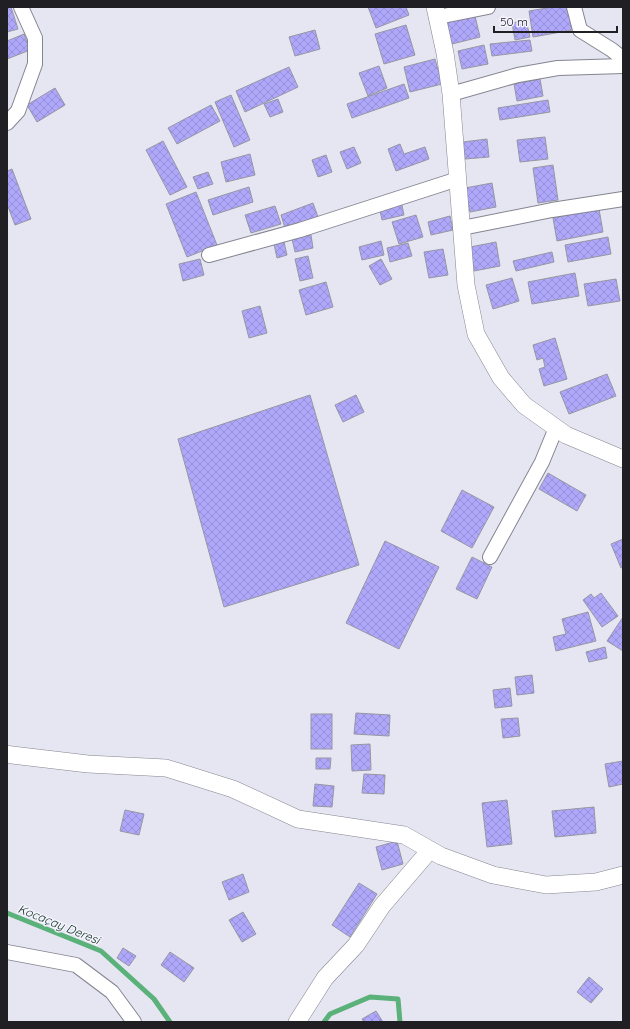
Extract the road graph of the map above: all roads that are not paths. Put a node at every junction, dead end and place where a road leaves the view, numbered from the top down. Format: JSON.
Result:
{"nodes":[{"id":1,"x":21,"y":7,"type":"edge"},
{"id":2,"x":488,"y":7,"type":"edge"},
{"id":3,"x":574,"y":7,"type":"edge"},
{"id":4,"x":436,"y":12,"type":"edge"},
{"id":5,"x":623,"y":59,"type":"edge"},
{"id":6,"x":623,"y":66,"type":"edge"},
{"id":7,"x":451,"y":94,"type":"junction"},
{"id":8,"x":7,"y":123,"type":"edge"},
{"id":9,"x":458,"y":179,"type":"junction"},
{"id":10,"x":623,"y":199,"type":"edge"},
{"id":11,"x":462,"y":228,"type":"junction"},
{"id":12,"x":208,"y":255,"type":"dead end"},
{"id":13,"x":556,"y":428,"type":"junction"},
{"id":14,"x":623,"y":460,"type":"edge"},
{"id":15,"x":490,"y":557,"type":"dead end"},
{"id":16,"x":7,"y":754,"type":"edge"},
{"id":17,"x":430,"y":850,"type":"junction"},
{"id":18,"x":623,"y":875,"type":"edge"},
{"id":19,"x":7,"y":952,"type":"edge"},
{"id":20,"x":134,"y":1022,"type":"edge"},
{"id":21,"x":297,"y":1022,"type":"edge"}],
"edges":[{"from":1,"to":8,"type":"street"},
{"from":2,"to":4,"type":"street"},
{"from":3,"to":5,"type":"street"},
{"from":4,"to":7,"type":"street"},
{"from":6,"to":7,"type":"street"},
{"from":7,"to":9,"type":"street"},
{"from":9,"to":11,"type":"street"},
{"from":9,"to":12,"type":"street"},
{"from":10,"to":11,"type":"street"},
{"from":11,"to":13,"type":"street"},
{"from":13,"to":14,"type":"street"},
{"from":13,"to":15,"type":"street"},
{"from":16,"to":17,"type":"street"},
{"from":17,"to":18,"type":"street"},
{"from":17,"to":21,"type":"street"},
{"from":19,"to":20,"type":"street"}]}
